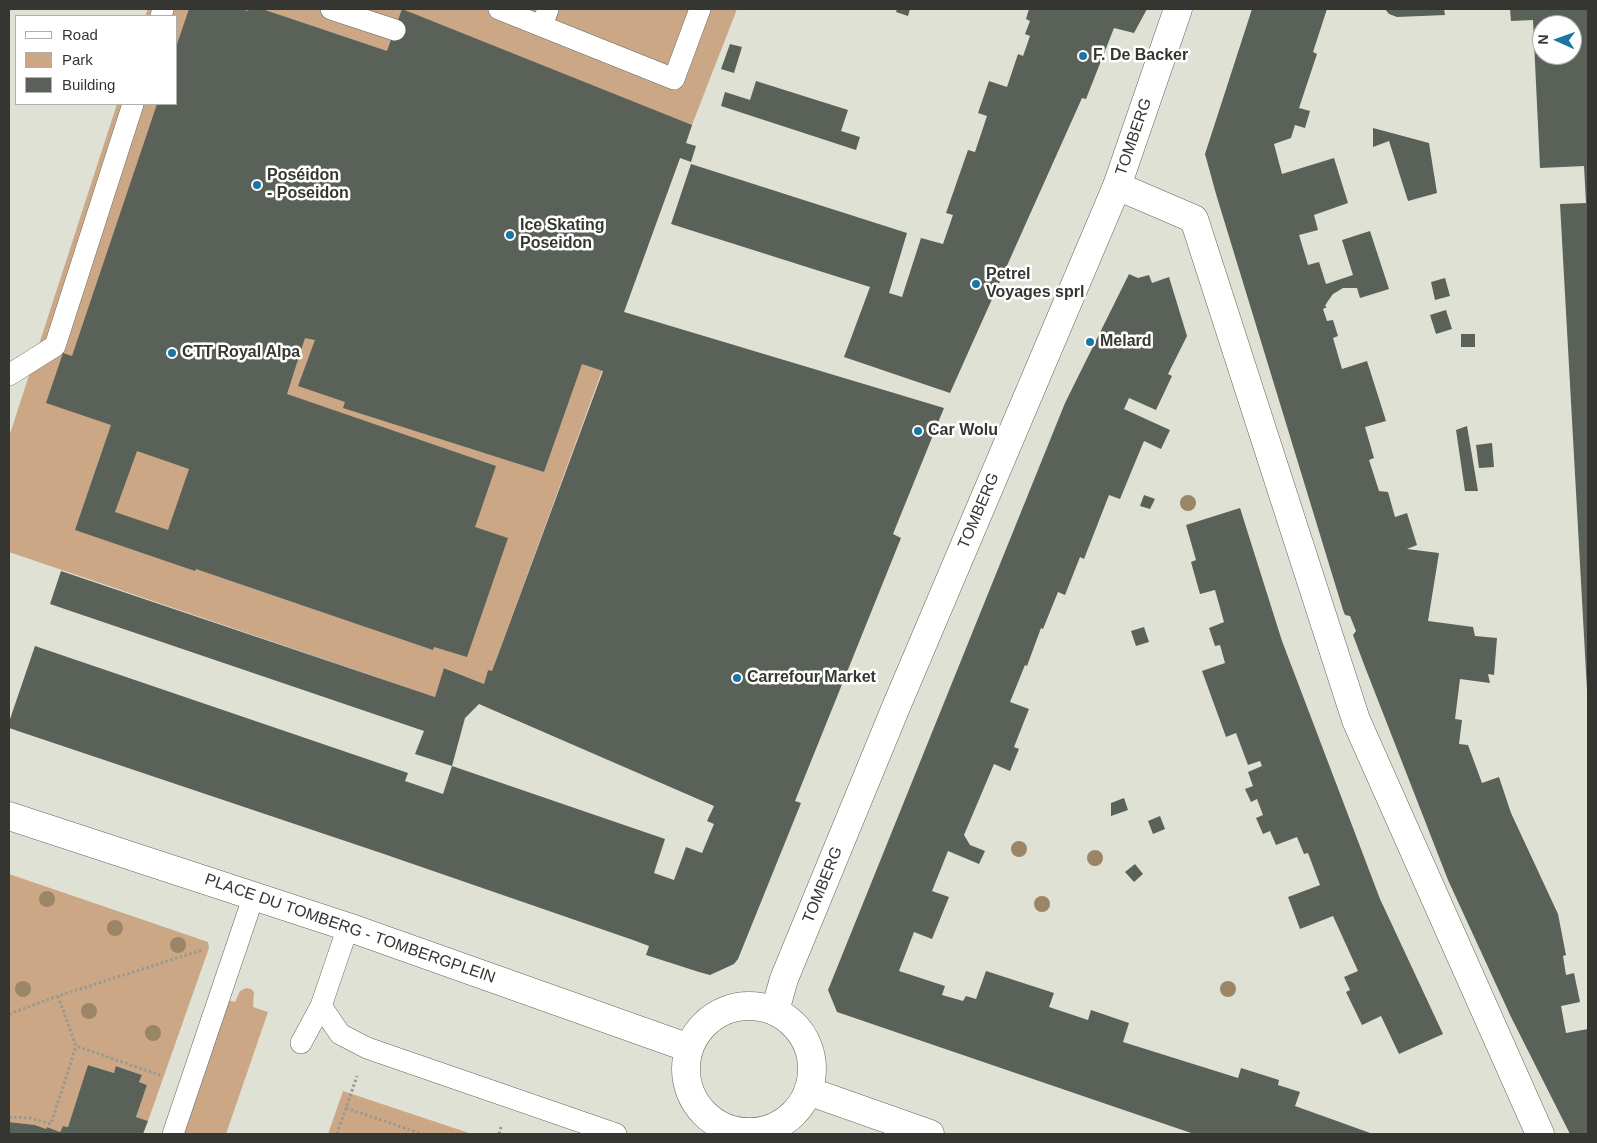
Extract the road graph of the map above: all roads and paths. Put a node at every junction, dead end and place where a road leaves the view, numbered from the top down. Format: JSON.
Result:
{"nodes":[{"id":1,"x":331,"y":9,"type":"edge"},
{"id":2,"x":498,"y":9,"type":"edge"},
{"id":3,"x":700,"y":9,"type":"edge"},
{"id":4,"x":1178,"y":9,"type":"edge"},
{"id":5,"x":545,"y":18,"type":"edge"},
{"id":6,"x":395,"y":30,"type":"dead end"},
{"id":7,"x":133,"y":105,"type":"edge"},
{"id":8,"x":1117,"y":186,"type":"junction"},
{"id":9,"x":9,"y":375,"type":"edge"},
{"id":10,"x":9,"y":816,"type":"edge"},
{"id":11,"x":254,"y":895,"type":"junction"},
{"id":12,"x":348,"y":927,"type":"junction"},
{"id":13,"x":209,"y":948,"type":"dead end"},
{"id":14,"x":58,"y":996,"type":"junction"},
{"id":15,"x":321,"y":1006,"type":"junction"},
{"id":16,"x":775,"y":1011,"type":"junction"},
{"id":17,"x":9,"y":1014,"type":"edge"},
{"id":18,"x":301,"y":1043,"type":"dead end"},
{"id":19,"x":76,"y":1046,"type":"junction"},
{"id":20,"x":367,"y":1048,"type":"junction"},
{"id":21,"x":689,"y":1048,"type":"junction"},
{"id":22,"x":190,"y":1085,"type":"junction"},
{"id":23,"x":808,"y":1091,"type":"junction"},
{"id":24,"x":346,"y":1108,"type":"junction"},
{"id":25,"x":9,"y":1117,"type":"edge"},
{"id":26,"x":699,"y":1124,"type":"edge"},
{"id":27,"x":173,"y":1134,"type":"edge"},
{"id":28,"x":337,"y":1134,"type":"edge"},
{"id":29,"x":422,"y":1134,"type":"edge"},
{"id":30,"x":616,"y":1134,"type":"edge"},
{"id":31,"x":743,"y":1134,"type":"edge"},
{"id":32,"x":930,"y":1134,"type":"edge"},
{"id":33,"x":1540,"y":1134,"type":"edge"}],
"edges":[{"from":1,"to":6,"type":"lane"},
{"from":2,"to":5,"type":"lane"},
{"from":3,"to":5,"type":"lane"},
{"from":4,"to":8,"type":"street","name":"TOMBERG"},
{"from":7,"to":9,"type":"lane"},
{"from":8,"to":16,"type":"street","name":"TOMBERG"},
{"from":8,"to":33,"type":"street"},
{"from":10,"to":11,"type":"street","name":"PLACE DU TOMBERG - TOMBERGPLEIN"},
{"from":11,"to":12,"type":"street","name":"PLACE DU TOMBERG - TOMBERGPLEIN"},
{"from":11,"to":22,"type":"lane"},
{"from":12,"to":15,"type":"lane"},
{"from":12,"to":21,"type":"street","name":"PLACE DU TOMBERG - TOMBERGPLEIN"},
{"from":13,"to":14,"type":"path"},
{"from":14,"to":17,"type":"path"},
{"from":14,"to":19,"type":"path"},
{"from":15,"to":18,"type":"lane"},
{"from":15,"to":20,"type":"lane"},
{"from":16,"to":21,"type":"street"},
{"from":16,"to":23,"type":"street"},
{"from":19,"to":22,"type":"path"},
{"from":19,"to":25,"type":"path"},
{"from":20,"to":24,"type":"path"},
{"from":20,"to":30,"type":"lane"},
{"from":21,"to":26,"type":"street"},
{"from":22,"to":27,"type":"lane"},
{"from":23,"to":31,"type":"street"},
{"from":23,"to":32,"type":"street"},
{"from":24,"to":28,"type":"path"},
{"from":24,"to":29,"type":"path"},
{"from":26,"to":31,"type":"street"}]}
